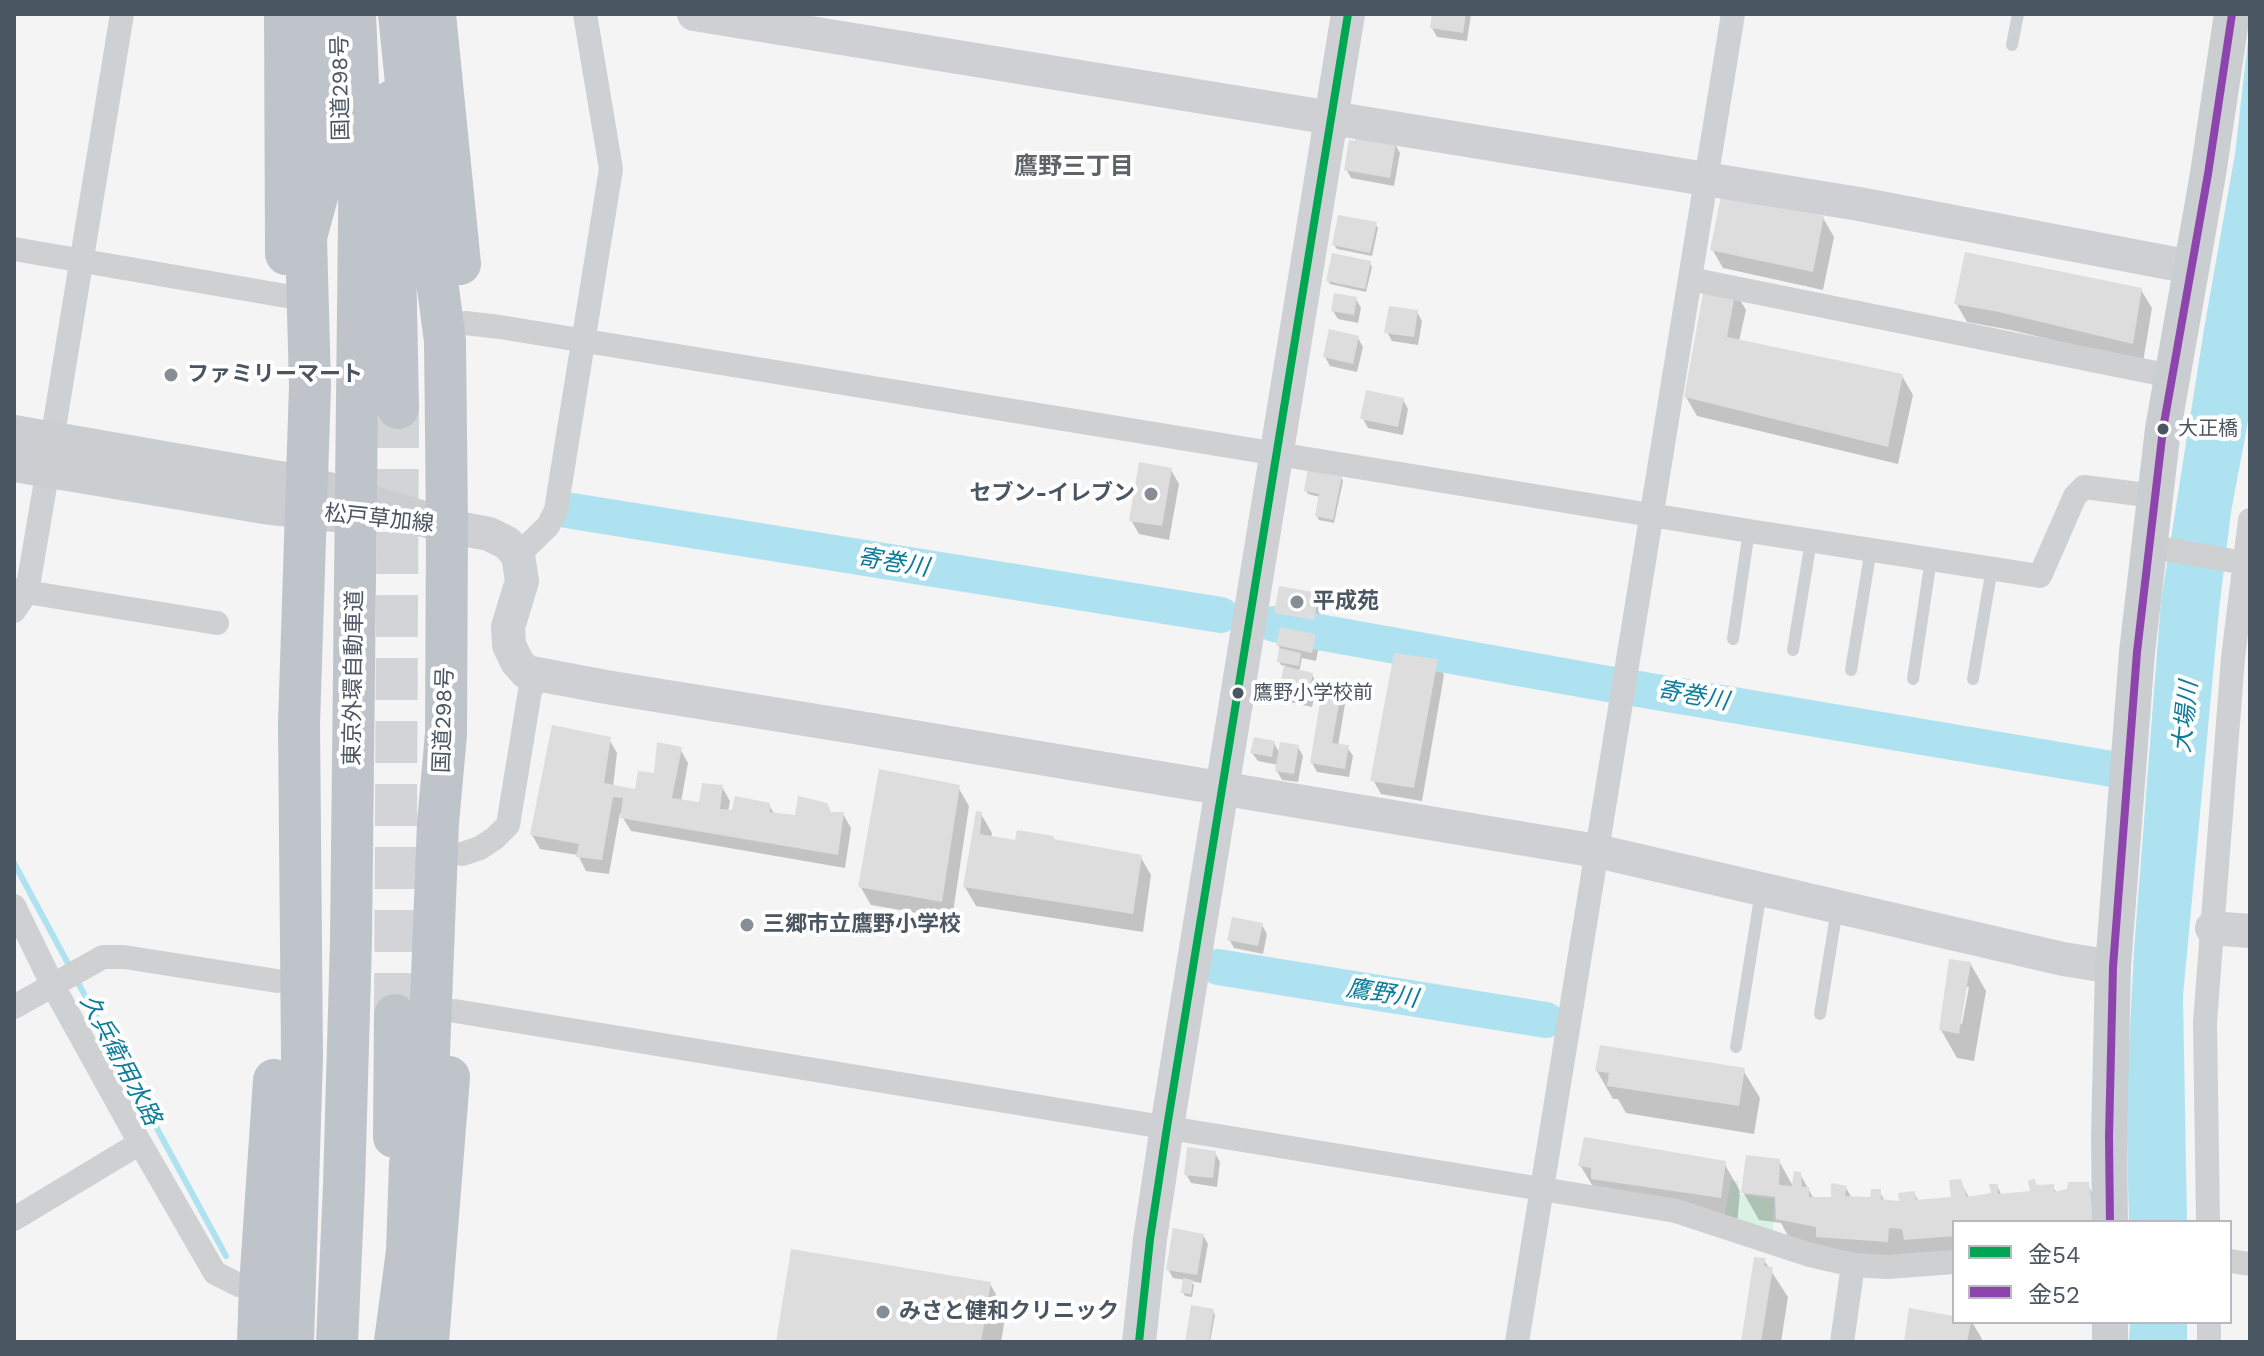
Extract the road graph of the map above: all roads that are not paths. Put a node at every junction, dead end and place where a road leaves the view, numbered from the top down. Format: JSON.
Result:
{"nodes":[{"id":1,"x":122,"y":14,"type":"edge"},
{"id":2,"x":285,"y":14,"type":"edge"},
{"id":3,"x":318,"y":14,"type":"edge"},
{"id":4,"x":340,"y":14,"type":"edge"},
{"id":5,"x":355,"y":14,"type":"edge"},
{"id":6,"x":374,"y":14,"type":"edge"},
{"id":7,"x":392,"y":14,"type":"edge"},
{"id":8,"x":399,"y":14,"type":"edge"},
{"id":9,"x":435,"y":14,"type":"edge"},
{"id":10,"x":585,"y":14,"type":"edge"},
{"id":11,"x":694,"y":14,"type":"edge"},
{"id":12,"x":1348,"y":14,"type":"edge"},
{"id":13,"x":1733,"y":14,"type":"edge"},
{"id":14,"x":2018,"y":14,"type":"edge"},
{"id":15,"x":2232,"y":14,"type":"edge"},
{"id":16,"x":2012,"y":45,"type":"dead end"},
{"id":17,"x":392,"y":101,"type":"junction"},
{"id":18,"x":1331,"y":117,"type":"junction"},
{"id":19,"x":1707,"y":178,"type":"junction"},
{"id":20,"x":14,"y":249,"type":"edge"},
{"id":21,"x":83,"y":260,"type":"junction"},
{"id":22,"x":2191,"y":267,"type":"junction"},
{"id":23,"x":1690,"y":279,"type":"junction"},
{"id":24,"x":286,"y":296,"type":"junction"},
{"id":25,"x":455,"y":332,"type":"junction"},
{"id":26,"x":582,"y":341,"type":"junction"},
{"id":27,"x":2171,"y":376,"type":"junction"},
{"id":28,"x":326,"y":394,"type":"junction"},
{"id":29,"x":398,"y":408,"type":"tunnel mouth"},
{"id":30,"x":14,"y":433,"type":"edge"},
{"id":31,"x":1277,"y":454,"type":"junction"},
{"id":32,"x":38,"y":458,"type":"edge"},
{"id":33,"x":2154,"y":496,"type":"junction"},
{"id":34,"x":308,"y":498,"type":"junction"},
{"id":35,"x":1651,"y":515,"type":"junction"},
{"id":36,"x":2250,"y":520,"type":"edge"},
{"id":37,"x":447,"y":526,"type":"junction"},
{"id":38,"x":1749,"y":531,"type":"junction"},
{"id":39,"x":1811,"y":541,"type":"junction"},
{"id":40,"x":2158,"y":548,"type":"junction"},
{"id":41,"x":1871,"y":549,"type":"junction"},
{"id":42,"x":518,"y":555,"type":"junction"},
{"id":43,"x":1931,"y":559,"type":"junction"},
{"id":44,"x":2242,"y":563,"type":"edge"},
{"id":45,"x":1992,"y":568,"type":"junction"},
{"id":46,"x":18,"y":598,"type":"edge"},
{"id":47,"x":217,"y":623,"type":"dead end"},
{"id":48,"x":1733,"y":639,"type":"dead end"},
{"id":49,"x":1793,"y":650,"type":"dead end"},
{"id":50,"x":1851,"y":670,"type":"dead end"},
{"id":51,"x":539,"y":676,"type":"junction"},
{"id":52,"x":1913,"y":679,"type":"dead end"},
{"id":53,"x":1973,"y":679,"type":"dead end"},
{"id":54,"x":446,"y":734,"type":"junction"},
{"id":55,"x":300,"y":786,"type":"junction"},
{"id":56,"x":1221,"y":788,"type":"junction"},
{"id":57,"x":1597,"y":851,"type":"junction"},
{"id":58,"x":462,"y":854,"type":"junction"},
{"id":59,"x":1761,"y":888,"type":"junction"},
{"id":60,"x":14,"y":906,"type":"edge"},
{"id":61,"x":1837,"y":906,"type":"junction"},
{"id":62,"x":2212,"y":928,"type":"junction"},
{"id":63,"x":2250,"y":931,"type":"edge"},
{"id":64,"x":2113,"y":967,"type":"junction"},
{"id":65,"x":277,"y":981,"type":"junction"},
{"id":66,"x":52,"y":984,"type":"junction"},
{"id":67,"x":14,"y":1007,"type":"edge"},
{"id":68,"x":403,"y":1007,"type":"junction"},
{"id":69,"x":455,"y":1011,"type":"junction"},
{"id":70,"x":330,"y":1012,"type":"dead end"},
{"id":71,"x":1820,"y":1014,"type":"dead end"},
{"id":72,"x":1736,"y":1047,"type":"dead end"},
{"id":73,"x":302,"y":1057,"type":"junction"},
{"id":74,"x":1167,"y":1127,"type":"junction"},
{"id":75,"x":140,"y":1143,"type":"junction"},
{"id":76,"x":410,"y":1164,"type":"junction"},
{"id":77,"x":1541,"y":1189,"type":"junction"},
{"id":78,"x":14,"y":1219,"type":"edge"},
{"id":79,"x":2110,"y":1220,"type":"edge"},
{"id":80,"x":2208,"y":1220,"type":"edge"},
{"id":81,"x":1952,"y":1262,"type":"edge"},
{"id":82,"x":1853,"y":1265,"type":"junction"},
{"id":83,"x":260,"y":1286,"type":"junction"},
{"id":84,"x":258,"y":1342,"type":"edge"},
{"id":85,"x":293,"y":1342,"type":"edge"},
{"id":86,"x":318,"y":1342,"type":"edge"},
{"id":87,"x":337,"y":1342,"type":"edge"},
{"id":88,"x":364,"y":1342,"type":"edge"},
{"id":89,"x":386,"y":1342,"type":"edge"},
{"id":90,"x":395,"y":1342,"type":"edge"},
{"id":91,"x":428,"y":1342,"type":"edge"},
{"id":92,"x":1139,"y":1342,"type":"edge"},
{"id":93,"x":1517,"y":1342,"type":"edge"},
{"id":94,"x":1842,"y":1342,"type":"edge"}],
"edges":[{"from":1,"to":21,"type":"street"},
{"from":2,"to":24,"type":"highway"},
{"from":3,"to":73,"type":"highway"},
{"from":4,"to":28,"type":"highway","name":"国道298号"},
{"from":5,"to":87,"type":"highway","name":"東京外環自動車道"},
{"from":6,"to":88,"type":"highway","name":"東京外環自動車道"},
{"from":7,"to":17,"type":"highway","name":"国道298号"},
{"from":8,"to":68,"type":"highway"},
{"from":9,"to":25,"type":"highway"},
{"from":10,"to":26,"type":"street"},
{"from":11,"to":18,"type":"street"},
{"from":12,"to":18,"type":"street"},
{"from":13,"to":19,"type":"street"},
{"from":14,"to":16,"type":"lane"},
{"from":15,"to":22,"type":"main road"},
{"from":17,"to":25,"type":"highway","name":"国道298号"},
{"from":17,"to":29,"type":"highway","name":"国道298号"},
{"from":18,"to":19,"type":"street"},
{"from":18,"to":31,"type":"street"},
{"from":19,"to":22,"type":"street"},
{"from":19,"to":23,"type":"street"},
{"from":20,"to":21,"type":"street"},
{"from":21,"to":24,"type":"street"},
{"from":21,"to":32,"type":"street"},
{"from":22,"to":27,"type":"main road"},
{"from":23,"to":27,"type":"street"},
{"from":23,"to":35,"type":"street"},
{"from":24,"to":28,"type":"highway"},
{"from":25,"to":26,"type":"street"},
{"from":25,"to":37,"type":"highway","name":"国道298号"},
{"from":26,"to":31,"type":"street"},
{"from":26,"to":42,"type":"street"},
{"from":27,"to":33,"type":"main road"},
{"from":28,"to":34,"type":"highway","name":"国道298号"},
{"from":30,"to":32,"type":"main road","name":"松戸草加線"},
{"from":31,"to":35,"type":"street"},
{"from":31,"to":56,"type":"street"},
{"from":32,"to":34,"type":"main road","name":"松戸草加線"},
{"from":32,"to":46,"type":"street"},
{"from":33,"to":40,"type":"main road"},
{"from":33,"to":45,"type":"street"},
{"from":34,"to":37,"type":"main road","name":"松戸草加線"},
{"from":34,"to":55,"type":"highway","name":"国道298号"},
{"from":35,"to":38,"type":"street"},
{"from":35,"to":57,"type":"street"},
{"from":36,"to":44,"type":"street"},
{"from":37,"to":42,"type":"street"},
{"from":37,"to":54,"type":"highway","name":"国道298号"},
{"from":38,"to":39,"type":"street"},
{"from":38,"to":48,"type":"lane"},
{"from":39,"to":41,"type":"street"},
{"from":39,"to":49,"type":"lane"},
{"from":40,"to":44,"type":"street"},
{"from":40,"to":64,"type":"main road"},
{"from":41,"to":43,"type":"street"},
{"from":41,"to":50,"type":"lane"},
{"from":42,"to":51,"type":"street"},
{"from":43,"to":45,"type":"street"},
{"from":43,"to":52,"type":"lane"},
{"from":44,"to":62,"type":"street"},
{"from":45,"to":53,"type":"lane"},
{"from":46,"to":47,"type":"street"},
{"from":51,"to":56,"type":"street"},
{"from":51,"to":58,"type":"street"},
{"from":54,"to":58,"type":"highway"},
{"from":54,"to":76,"type":"highway","name":"国道298号"},
{"from":55,"to":65,"type":"highway"},
{"from":55,"to":73,"type":"highway","name":"国道298号"},
{"from":56,"to":57,"type":"street"},
{"from":56,"to":74,"type":"street"},
{"from":57,"to":59,"type":"street"},
{"from":57,"to":77,"type":"street"},
{"from":58,"to":69,"type":"highway"},
{"from":59,"to":61,"type":"street"},
{"from":59,"to":72,"type":"lane"},
{"from":60,"to":66,"type":"street"},
{"from":61,"to":64,"type":"street"},
{"from":61,"to":71,"type":"lane"},
{"from":62,"to":63,"type":"street"},
{"from":62,"to":80,"type":"street"},
{"from":64,"to":79,"type":"main road"},
{"from":65,"to":66,"type":"street"},
{"from":65,"to":83,"type":"highway"},
{"from":66,"to":67,"type":"street"},
{"from":66,"to":75,"type":"street"},
{"from":68,"to":76,"type":"highway"},
{"from":68,"to":89,"type":"highway"},
{"from":69,"to":74,"type":"street"},
{"from":69,"to":91,"type":"highway"},
{"from":70,"to":86,"type":"highway"},
{"from":73,"to":85,"type":"highway"},
{"from":74,"to":77,"type":"street"},
{"from":74,"to":92,"type":"street"},
{"from":75,"to":78,"type":"street"},
{"from":75,"to":83,"type":"street"},
{"from":76,"to":90,"type":"highway","name":"国道298号"},
{"from":77,"to":82,"type":"street"},
{"from":77,"to":93,"type":"street"},
{"from":81,"to":82,"type":"street"},
{"from":82,"to":94,"type":"street"},
{"from":83,"to":84,"type":"highway"}]}
